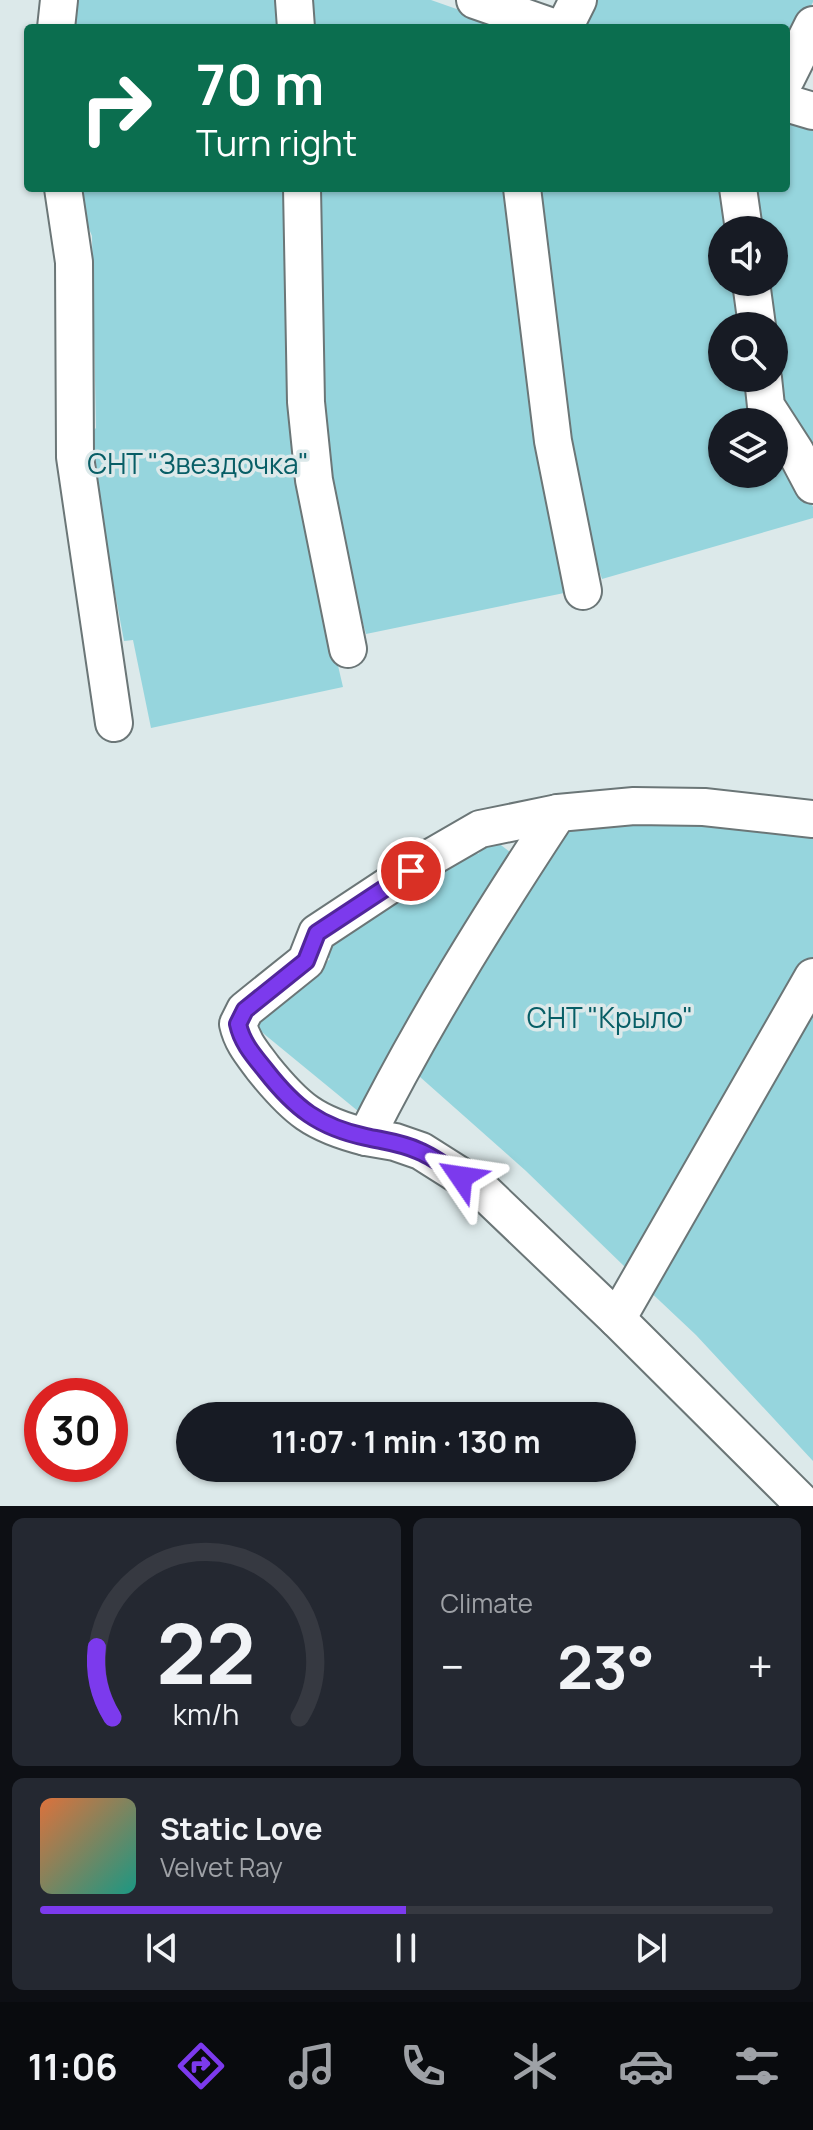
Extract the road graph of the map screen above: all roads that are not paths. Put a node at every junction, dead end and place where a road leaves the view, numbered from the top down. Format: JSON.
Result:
{"nodes":[{"id":1,"x":59,"y":0,"type":"edge"},
{"id":2,"x":294,"y":0,"type":"edge"},
{"id":3,"x":475,"y":0,"type":"edge"},
{"id":4,"x":578,"y":0,"type":"edge"},
{"id":5,"x":514,"y":21,"type":"edge"},
{"id":6,"x":56,"y":24,"type":"edge"},
{"id":7,"x":296,"y":24,"type":"edge"},
{"id":8,"x":566,"y":24,"type":"edge"},
{"id":9,"x":813,"y":25,"type":"edge"},
{"id":10,"x":790,"y":71,"type":"edge"},
{"id":11,"x":790,"y":104,"type":"edge"},
{"id":12,"x":813,"y":111,"type":"edge"},
{"id":13,"x":64,"y":192,"type":"edge"},
{"id":14,"x":302,"y":192,"type":"edge"},
{"id":15,"x":522,"y":192,"type":"edge"},
{"id":16,"x":739,"y":192,"type":"edge"},
{"id":17,"x":742,"y":216,"type":"edge"},
{"id":18,"x":764,"y":392,"type":"edge"},
{"id":19,"x":813,"y":485,"type":"edge"},
{"id":20,"x":583,"y":591,"type":"dead end"},
{"id":21,"x":348,"y":649,"type":"dead end"},
{"id":22,"x":114,"y":723,"type":"dead end"},
{"id":23,"x":558,"y":813,"type":"junction"},
{"id":24,"x":813,"y":819,"type":"edge"},
{"id":25,"x":813,"y":977,"type":"edge"},
{"id":26,"x":366,"y":1137,"type":"junction"},
{"id":27,"x":617,"y":1319,"type":"junction"},
{"id":28,"x":805,"y":1506,"type":"edge"}],
"edges":[{"from":1,"to":6,"type":"street"},
{"from":2,"to":7,"type":"street"},
{"from":3,"to":5,"type":"street"},
{"from":4,"to":8,"type":"street"},
{"from":9,"to":10,"type":"street"},
{"from":11,"to":12,"type":"street"},
{"from":13,"to":22,"type":"street"},
{"from":14,"to":21,"type":"street"},
{"from":15,"to":20,"type":"street"},
{"from":16,"to":17,"type":"street"},
{"from":18,"to":19,"type":"street"},
{"from":23,"to":24,"type":"street"},
{"from":23,"to":26,"type":"street"},
{"from":23,"to":26,"type":"street"},
{"from":25,"to":27,"type":"street"},
{"from":26,"to":27,"type":"street"},
{"from":27,"to":28,"type":"street"}]}
